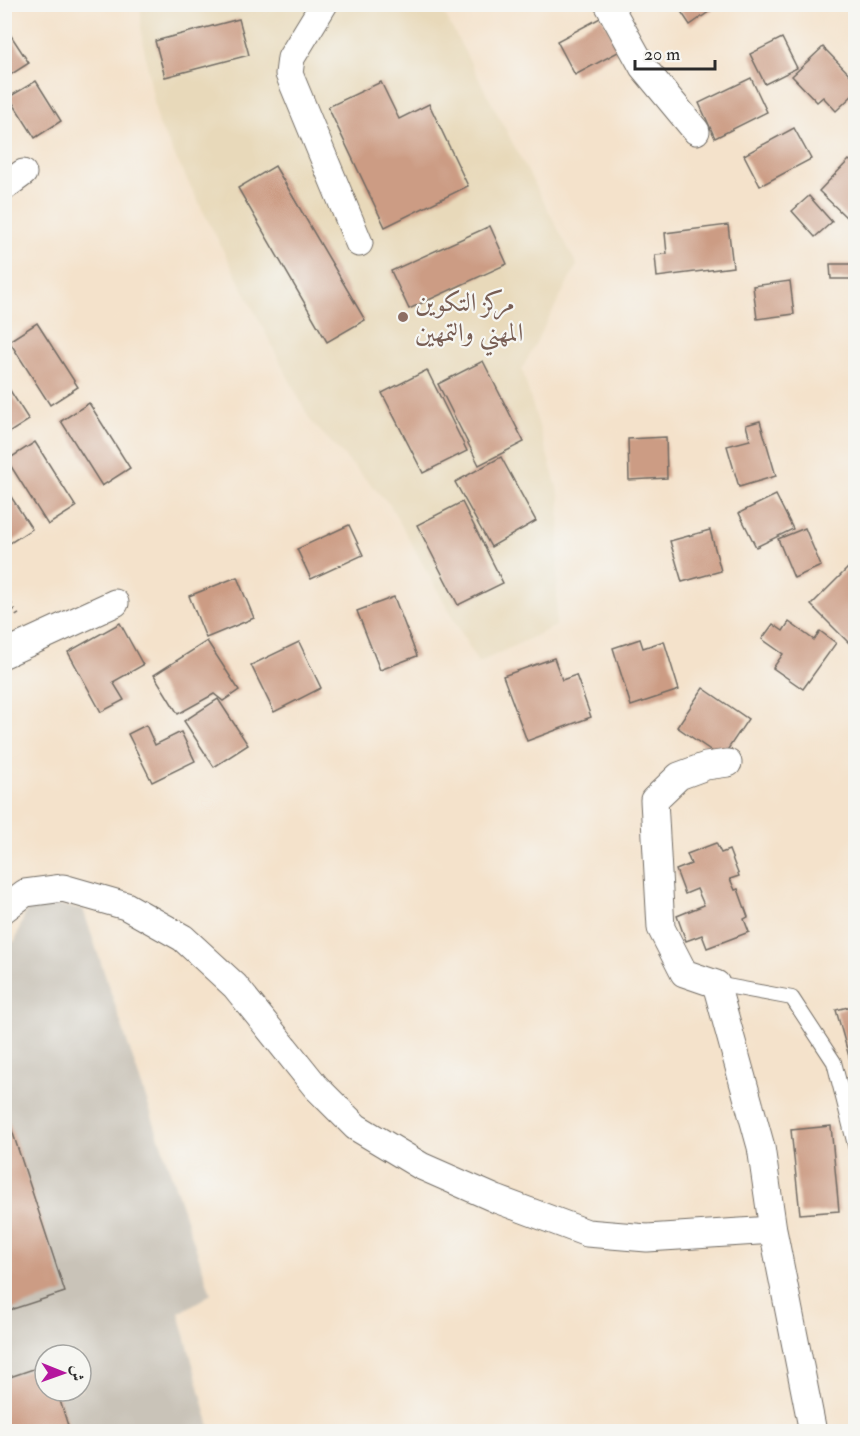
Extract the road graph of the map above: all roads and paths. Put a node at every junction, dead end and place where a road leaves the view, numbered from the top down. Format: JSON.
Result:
{"nodes":[{"id":1,"x":324,"y":4,"type":"edge"},
{"id":2,"x":608,"y":4,"type":"edge"},
{"id":3,"x":696,"y":131,"type":"dead end"},
{"id":4,"x":359,"y":243,"type":"dead end"},
{"id":5,"x":115,"y":603,"type":"dead end"},
{"id":6,"x":4,"y":654,"type":"edge"},
{"id":7,"x":728,"y":763,"type":"dead end"},
{"id":8,"x":4,"y":909,"type":"edge"},
{"id":9,"x":716,"y":984,"type":"junction"},
{"id":10,"x":855,"y":1149,"type":"edge"},
{"id":11,"x":773,"y":1230,"type":"junction"},
{"id":12,"x":813,"y":1431,"type":"edge"}],
"edges":[{"from":1,"to":4,"type":"street"},
{"from":2,"to":3,"type":"street"},
{"from":5,"to":6,"type":"street"},
{"from":7,"to":9,"type":"street"},
{"from":8,"to":11,"type":"street"},
{"from":9,"to":10,"type":"lane"},
{"from":9,"to":11,"type":"street"},
{"from":11,"to":12,"type":"street"}]}
